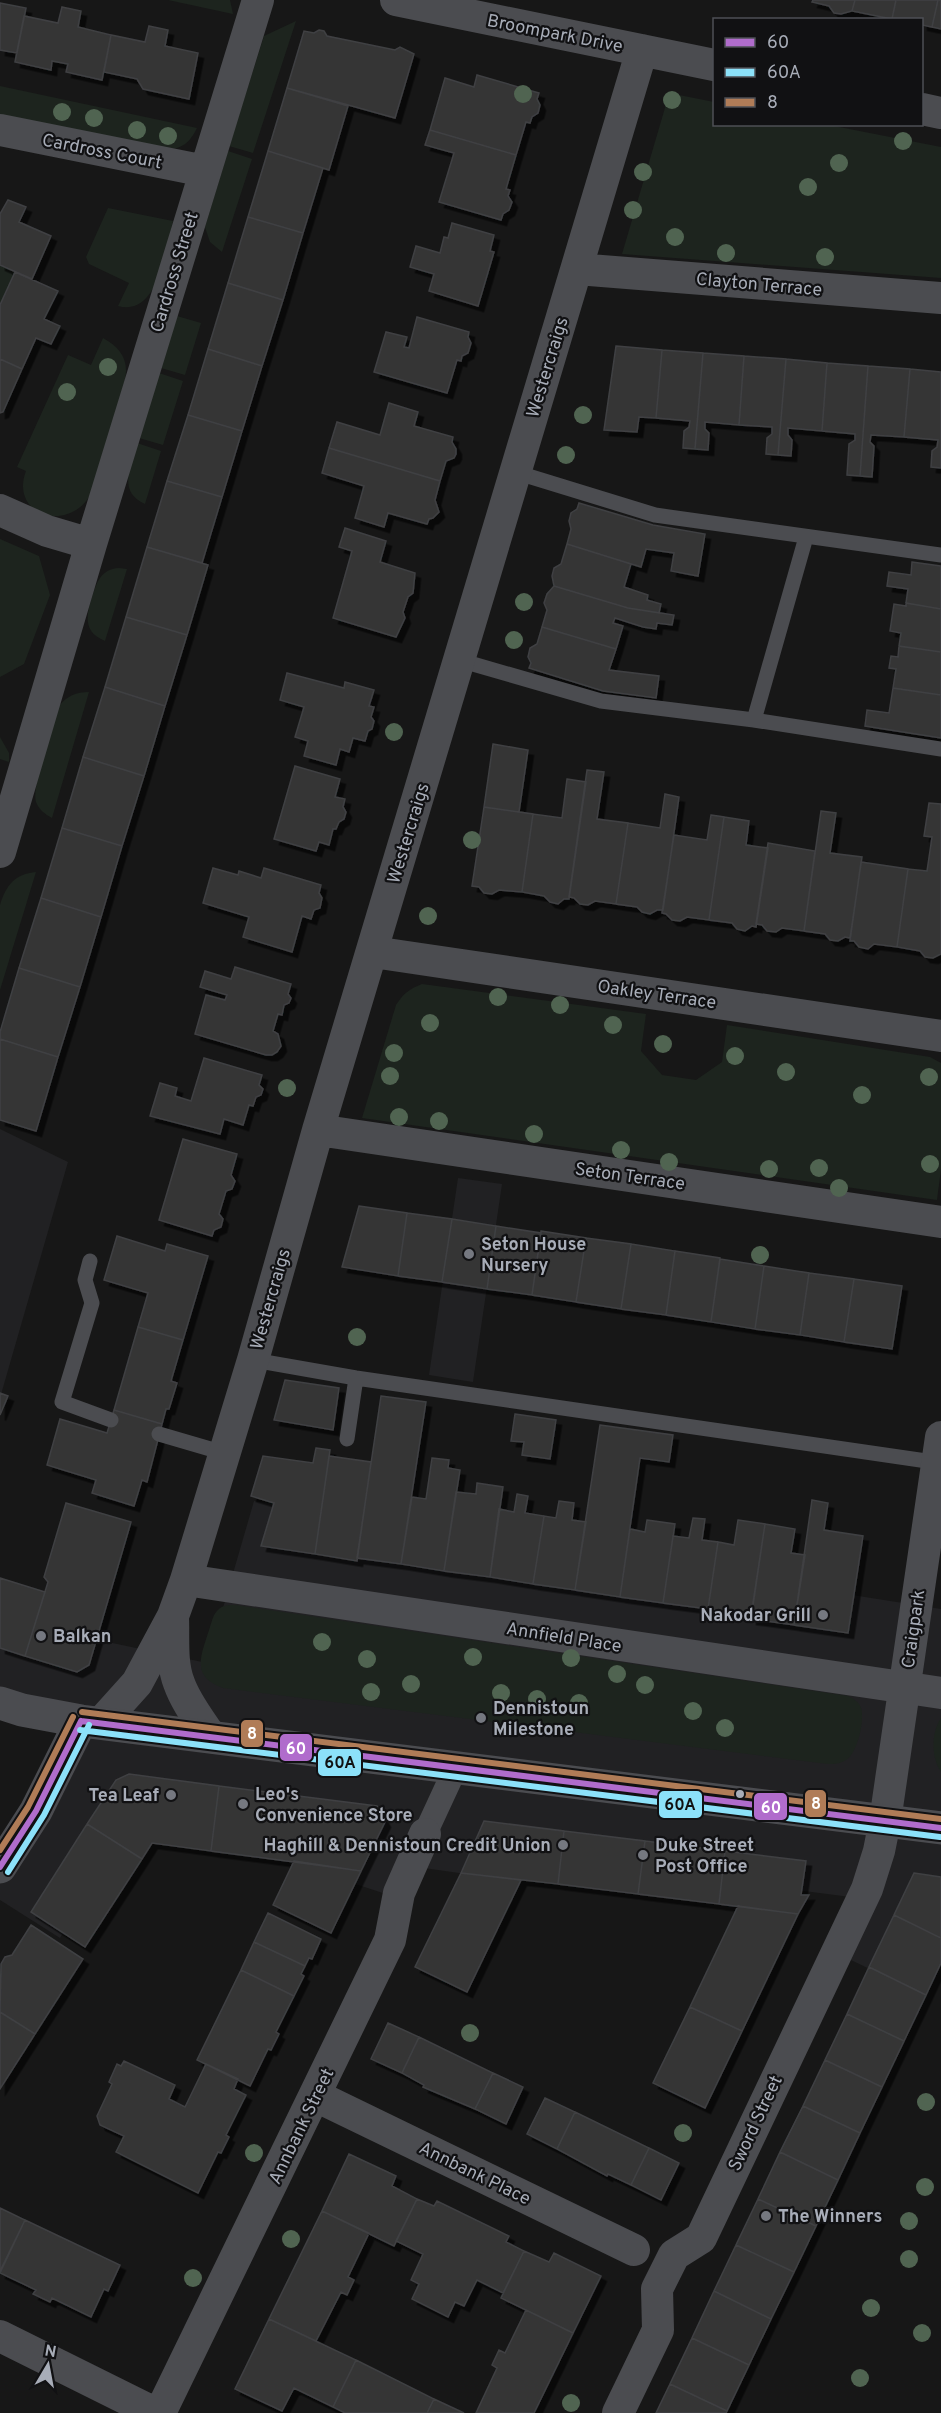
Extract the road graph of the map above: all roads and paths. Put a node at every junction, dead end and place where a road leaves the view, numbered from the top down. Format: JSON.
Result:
{"nodes":[{"id":1,"x":258,"y":0,"type":"edge"},
{"id":2,"x":396,"y":0,"type":"edge"},
{"id":3,"x":463,"y":7,"type":"edge"},
{"id":4,"x":642,"y":50,"type":"junction"},
{"id":5,"x":713,"y":65,"type":"edge"},
{"id":6,"x":923,"y":109,"type":"edge"},
{"id":7,"x":941,"y":113,"type":"edge"},
{"id":8,"x":0,"y":130,"type":"edge"},
{"id":9,"x":205,"y":171,"type":"junction"},
{"id":10,"x":577,"y":269,"type":"junction"},
{"id":11,"x":941,"y":298,"type":"edge"},
{"id":12,"x":514,"y":472,"type":"junction"},
{"id":13,"x":0,"y":510,"type":"edge"},
{"id":14,"x":806,"y":537,"type":"junction"},
{"id":15,"x":91,"y":544,"type":"junction"},
{"id":16,"x":941,"y":555,"type":"edge"},
{"id":17,"x":459,"y":660,"type":"junction"},
{"id":18,"x":754,"y":720,"type":"junction"},
{"id":19,"x":941,"y":749,"type":"edge"},
{"id":20,"x":0,"y":852,"type":"edge"},
{"id":21,"x":372,"y":952,"type":"junction"},
{"id":22,"x":941,"y":1036,"type":"edge"},
{"id":23,"x":318,"y":1130,"type":"junction"},
{"id":24,"x":941,"y":1222,"type":"edge"},
{"id":25,"x":90,"y":1261,"type":"dead end"},
{"id":26,"x":253,"y":1360,"type":"junction"},
{"id":27,"x":356,"y":1378,"type":"junction"},
{"id":28,"x":111,"y":1420,"type":"dead end"},
{"id":29,"x":159,"y":1434,"type":"dead end"},
{"id":30,"x":347,"y":1439,"type":"dead end"},
{"id":31,"x":224,"y":1453,"type":"junction"},
{"id":32,"x":940,"y":1454,"type":"edge"},
{"id":33,"x":186,"y":1580,"type":"junction"},
{"id":34,"x":173,"y":1616,"type":"junction"},
{"id":35,"x":904,"y":1688,"type":"junction"},
{"id":36,"x":941,"y":1693,"type":"edge"},
{"id":37,"x":0,"y":1703,"type":"edge"},
{"id":38,"x":91,"y":1722,"type":"junction"},
{"id":39,"x":211,"y":1737,"type":"junction"},
{"id":40,"x":456,"y":1767,"type":"junction"},
{"id":41,"x":885,"y":1821,"type":"junction"},
{"id":42,"x":941,"y":1827,"type":"edge"},
{"id":43,"x":425,"y":1834,"type":"joint"},
{"id":44,"x":0,"y":1867,"type":"edge"},
{"id":45,"x":316,"y":2096,"type":"junction"},
{"id":46,"x":634,"y":2250,"type":"dead end"},
{"id":47,"x":0,"y":2336,"type":"edge"},
{"id":48,"x":155,"y":2413,"type":"edge"},
{"id":49,"x":160,"y":2413,"type":"edge"},
{"id":50,"x":618,"y":2413,"type":"edge"}],
"edges":[{"from":1,"to":9,"type":"street","name":"Cardross Street"},
{"from":2,"to":3,"type":"street","name":"Broompark Drive"},
{"from":3,"to":4,"type":"street","name":"Broompark Drive"},
{"from":4,"to":5,"type":"street","name":"Broompark Drive"},
{"from":4,"to":10,"type":"street","name":"Westercraigs"},
{"from":6,"to":7,"type":"street"},
{"from":8,"to":9,"type":"street","name":"Cardross Court"},
{"from":9,"to":15,"type":"street","name":"Cardross Street"},
{"from":10,"to":11,"type":"street","name":"Clayton Terrace"},
{"from":10,"to":12,"type":"street","name":"Westercraigs"},
{"from":12,"to":14,"type":"lane"},
{"from":12,"to":17,"type":"street","name":"Westercraigs"},
{"from":13,"to":15,"type":"street"},
{"from":14,"to":16,"type":"lane"},
{"from":14,"to":18,"type":"lane"},
{"from":15,"to":20,"type":"street","name":"Cardross Street"},
{"from":17,"to":18,"type":"lane"},
{"from":17,"to":21,"type":"street","name":"Westercraigs"},
{"from":18,"to":19,"type":"lane"},
{"from":21,"to":22,"type":"street","name":"Oakley Terrace"},
{"from":21,"to":23,"type":"street","name":"Westercraigs"},
{"from":23,"to":24,"type":"street","name":"Seton Terrace"},
{"from":23,"to":26,"type":"street","name":"Westercraigs"},
{"from":25,"to":28,"type":"lane"},
{"from":26,"to":27,"type":"lane"},
{"from":26,"to":31,"type":"street","name":"Westercraigs"},
{"from":27,"to":30,"type":"lane"},
{"from":27,"to":32,"type":"lane"},
{"from":29,"to":31,"type":"lane"},
{"from":31,"to":33,"type":"street","name":"Westercraigs"},
{"from":32,"to":35,"type":"street","name":"Craigpark"},
{"from":33,"to":34,"type":"street","name":"Westercraigs"},
{"from":33,"to":35,"type":"street","name":"Annfield Place"},
{"from":34,"to":38,"type":"street","name":"Westercraigs"},
{"from":34,"to":39,"type":"street","name":"Westercraigs"},
{"from":35,"to":36,"type":"street","name":"Annfield Place"},
{"from":35,"to":41,"type":"street","name":"Craigpark"},
{"from":37,"to":38,"type":"street"},
{"from":38,"to":39,"type":"street"},
{"from":38,"to":44,"type":"street"},
{"from":39,"to":40,"type":"street"},
{"from":40,"to":41,"type":"street"},
{"from":40,"to":43,"type":"street"},
{"from":41,"to":42,"type":"street"},
{"from":41,"to":50,"type":"street","name":"Sword Street"},
{"from":43,"to":45,"type":"street","name":"Annbank Street"},
{"from":45,"to":46,"type":"street","name":"Annbank Place"},
{"from":45,"to":49,"type":"street","name":"Annbank Street"},
{"from":47,"to":48,"type":"street"}]}
